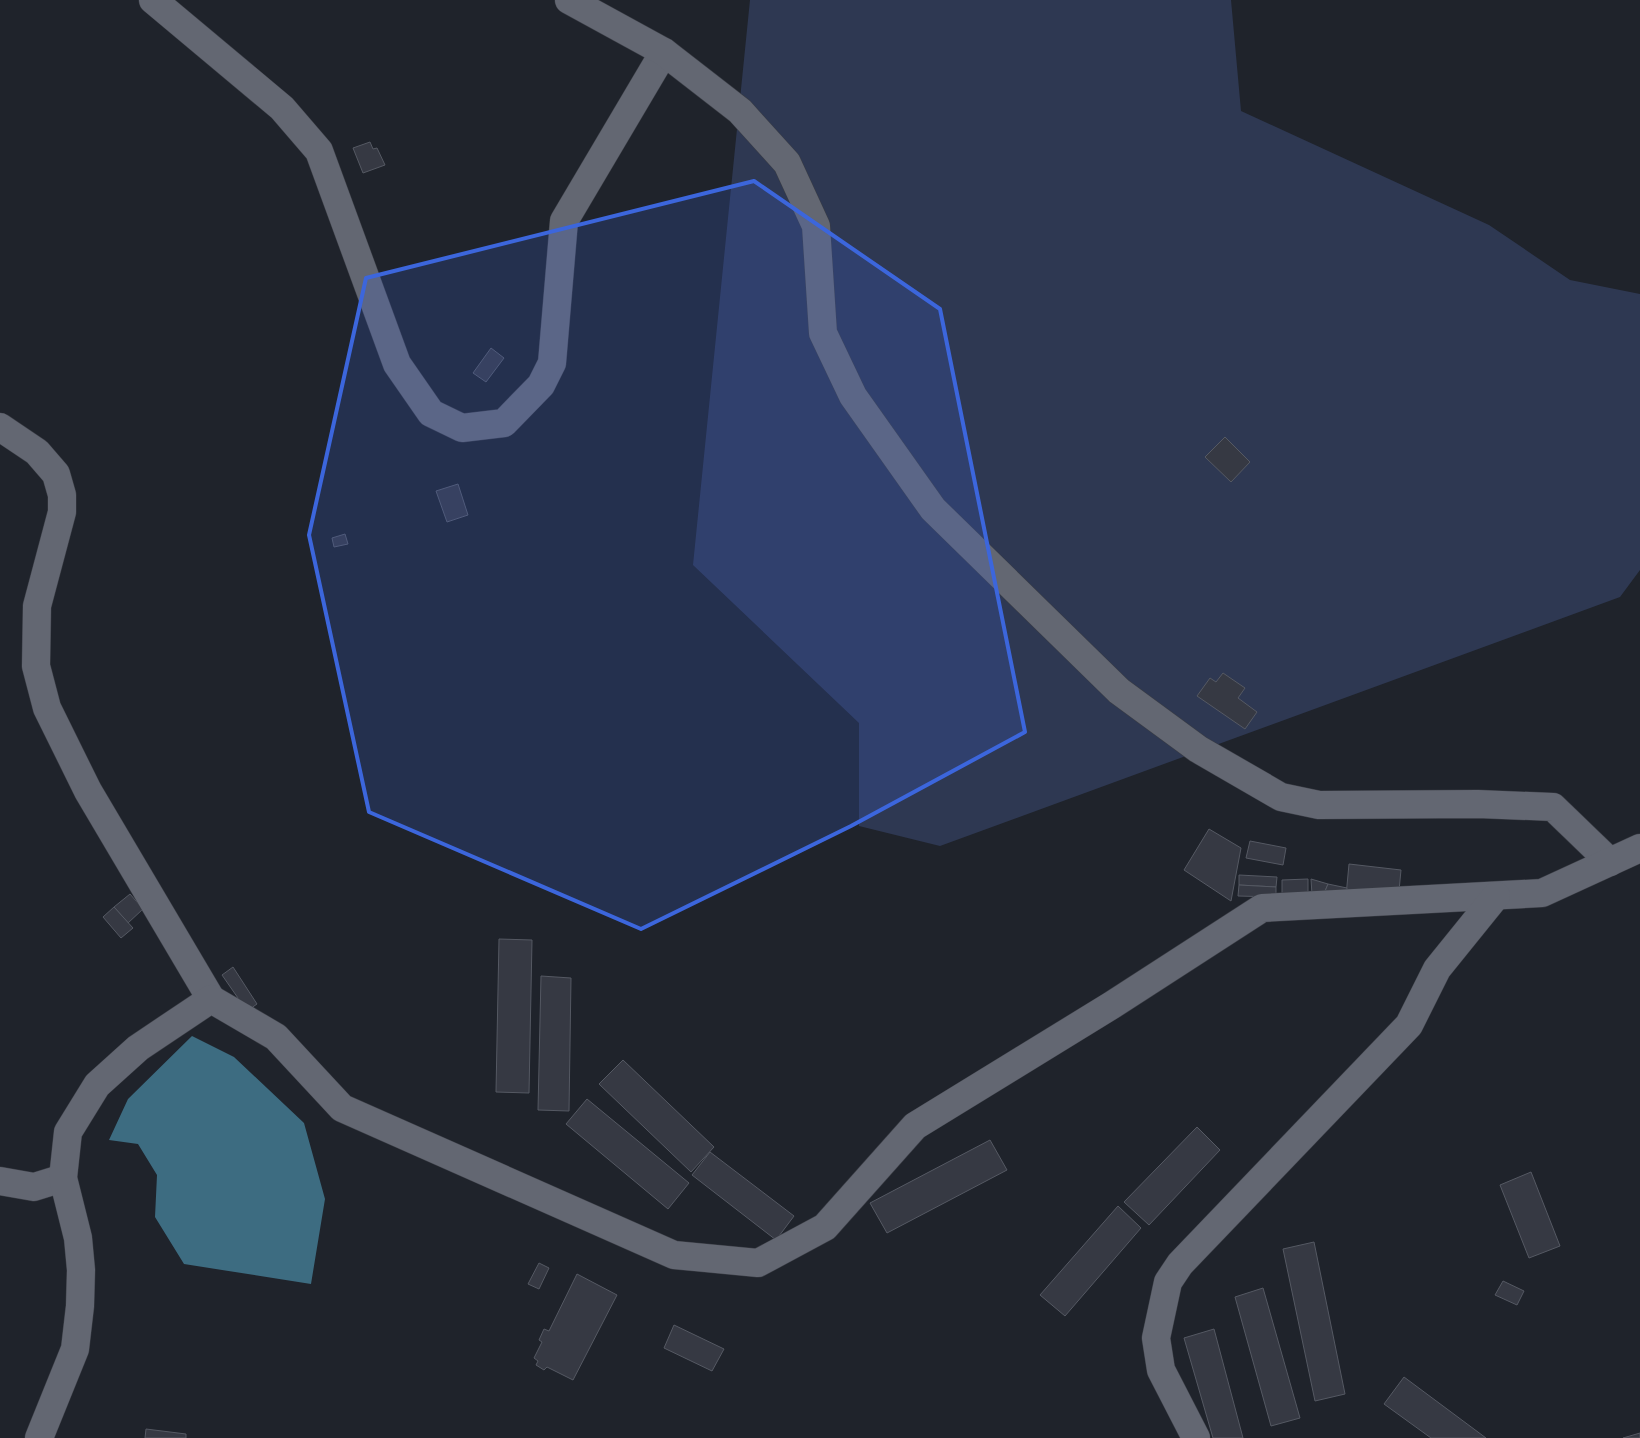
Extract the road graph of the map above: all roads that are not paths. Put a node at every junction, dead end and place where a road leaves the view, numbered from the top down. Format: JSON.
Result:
{"nodes":[{"id":1,"x":153,"y":0,"type":"edge"},
{"id":2,"x":569,"y":0,"type":"edge"},
{"id":3,"x":664,"y":52,"type":"junction"},
{"id":4,"x":0,"y":427,"type":"edge"},
{"id":5,"x":1640,"y":848,"type":"edge"},
{"id":6,"x":1610,"y":862,"type":"junction"},
{"id":7,"x":1496,"y":896,"type":"junction"},
{"id":8,"x":211,"y":999,"type":"junction"},
{"id":9,"x":63,"y":1178,"type":"junction"},
{"id":10,"x":0,"y":1181,"type":"edge"},
{"id":11,"x":39,"y":1438,"type":"edge"},
{"id":12,"x":1196,"y":1438,"type":"edge"}],
"edges":[{"from":1,"to":3,"type":"street"},
{"from":2,"to":3,"type":"street"},
{"from":3,"to":6,"type":"street"},
{"from":4,"to":8,"type":"street"},
{"from":5,"to":6,"type":"street"},
{"from":6,"to":7,"type":"street"},
{"from":7,"to":8,"type":"street"},
{"from":7,"to":12,"type":"street"},
{"from":8,"to":9,"type":"street"},
{"from":9,"to":10,"type":"street"},
{"from":9,"to":11,"type":"street"}]}
